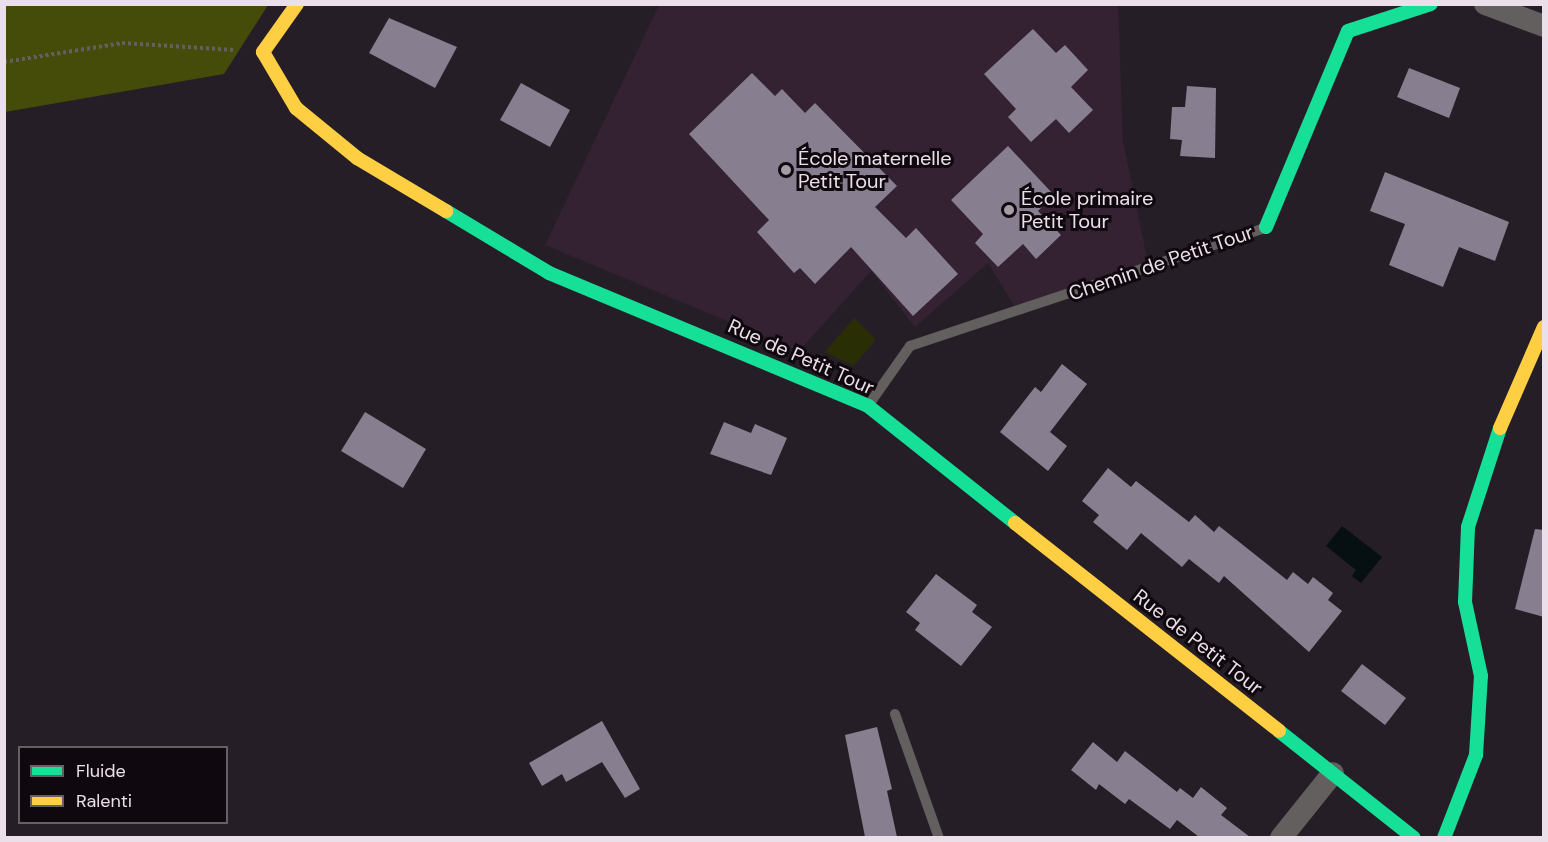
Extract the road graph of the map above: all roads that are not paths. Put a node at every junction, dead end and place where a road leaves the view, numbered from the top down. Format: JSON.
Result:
{"nodes":[{"id":1,"x":297,"y":4,"type":"edge"},
{"id":2,"x":1431,"y":4,"type":"edge"},
{"id":3,"x":1485,"y":4,"type":"edge"},
{"id":4,"x":1544,"y":26,"type":"edge"},
{"id":5,"x":1266,"y":227,"type":"joint"},
{"id":6,"x":1544,"y":327,"type":"edge"},
{"id":7,"x":868,"y":406,"type":"junction"},
{"id":8,"x":896,"y":714,"type":"dead end"},
{"id":9,"x":1333,"y":774,"type":"junction"},
{"id":10,"x":939,"y":837,"type":"edge"},
{"id":11,"x":1281,"y":837,"type":"edge"},
{"id":12,"x":1414,"y":837,"type":"edge"},
{"id":13,"x":1444,"y":837,"type":"edge"}],
"edges":[{"from":1,"to":7,"type":"street","name":"Rue de Petit Tour"},
{"from":2,"to":5,"type":"street","name":"Chemin de Petit Tour"},
{"from":3,"to":4,"type":"street"},
{"from":5,"to":7,"type":"lane","name":"Chemin de Petit Tour"},
{"from":6,"to":13,"type":"street"},
{"from":7,"to":9,"type":"street","name":"Rue de Petit Tour"},
{"from":8,"to":10,"type":"lane"},
{"from":9,"to":11,"type":"street"},
{"from":9,"to":12,"type":"street","name":"Rue de Petit Tour"}]}
